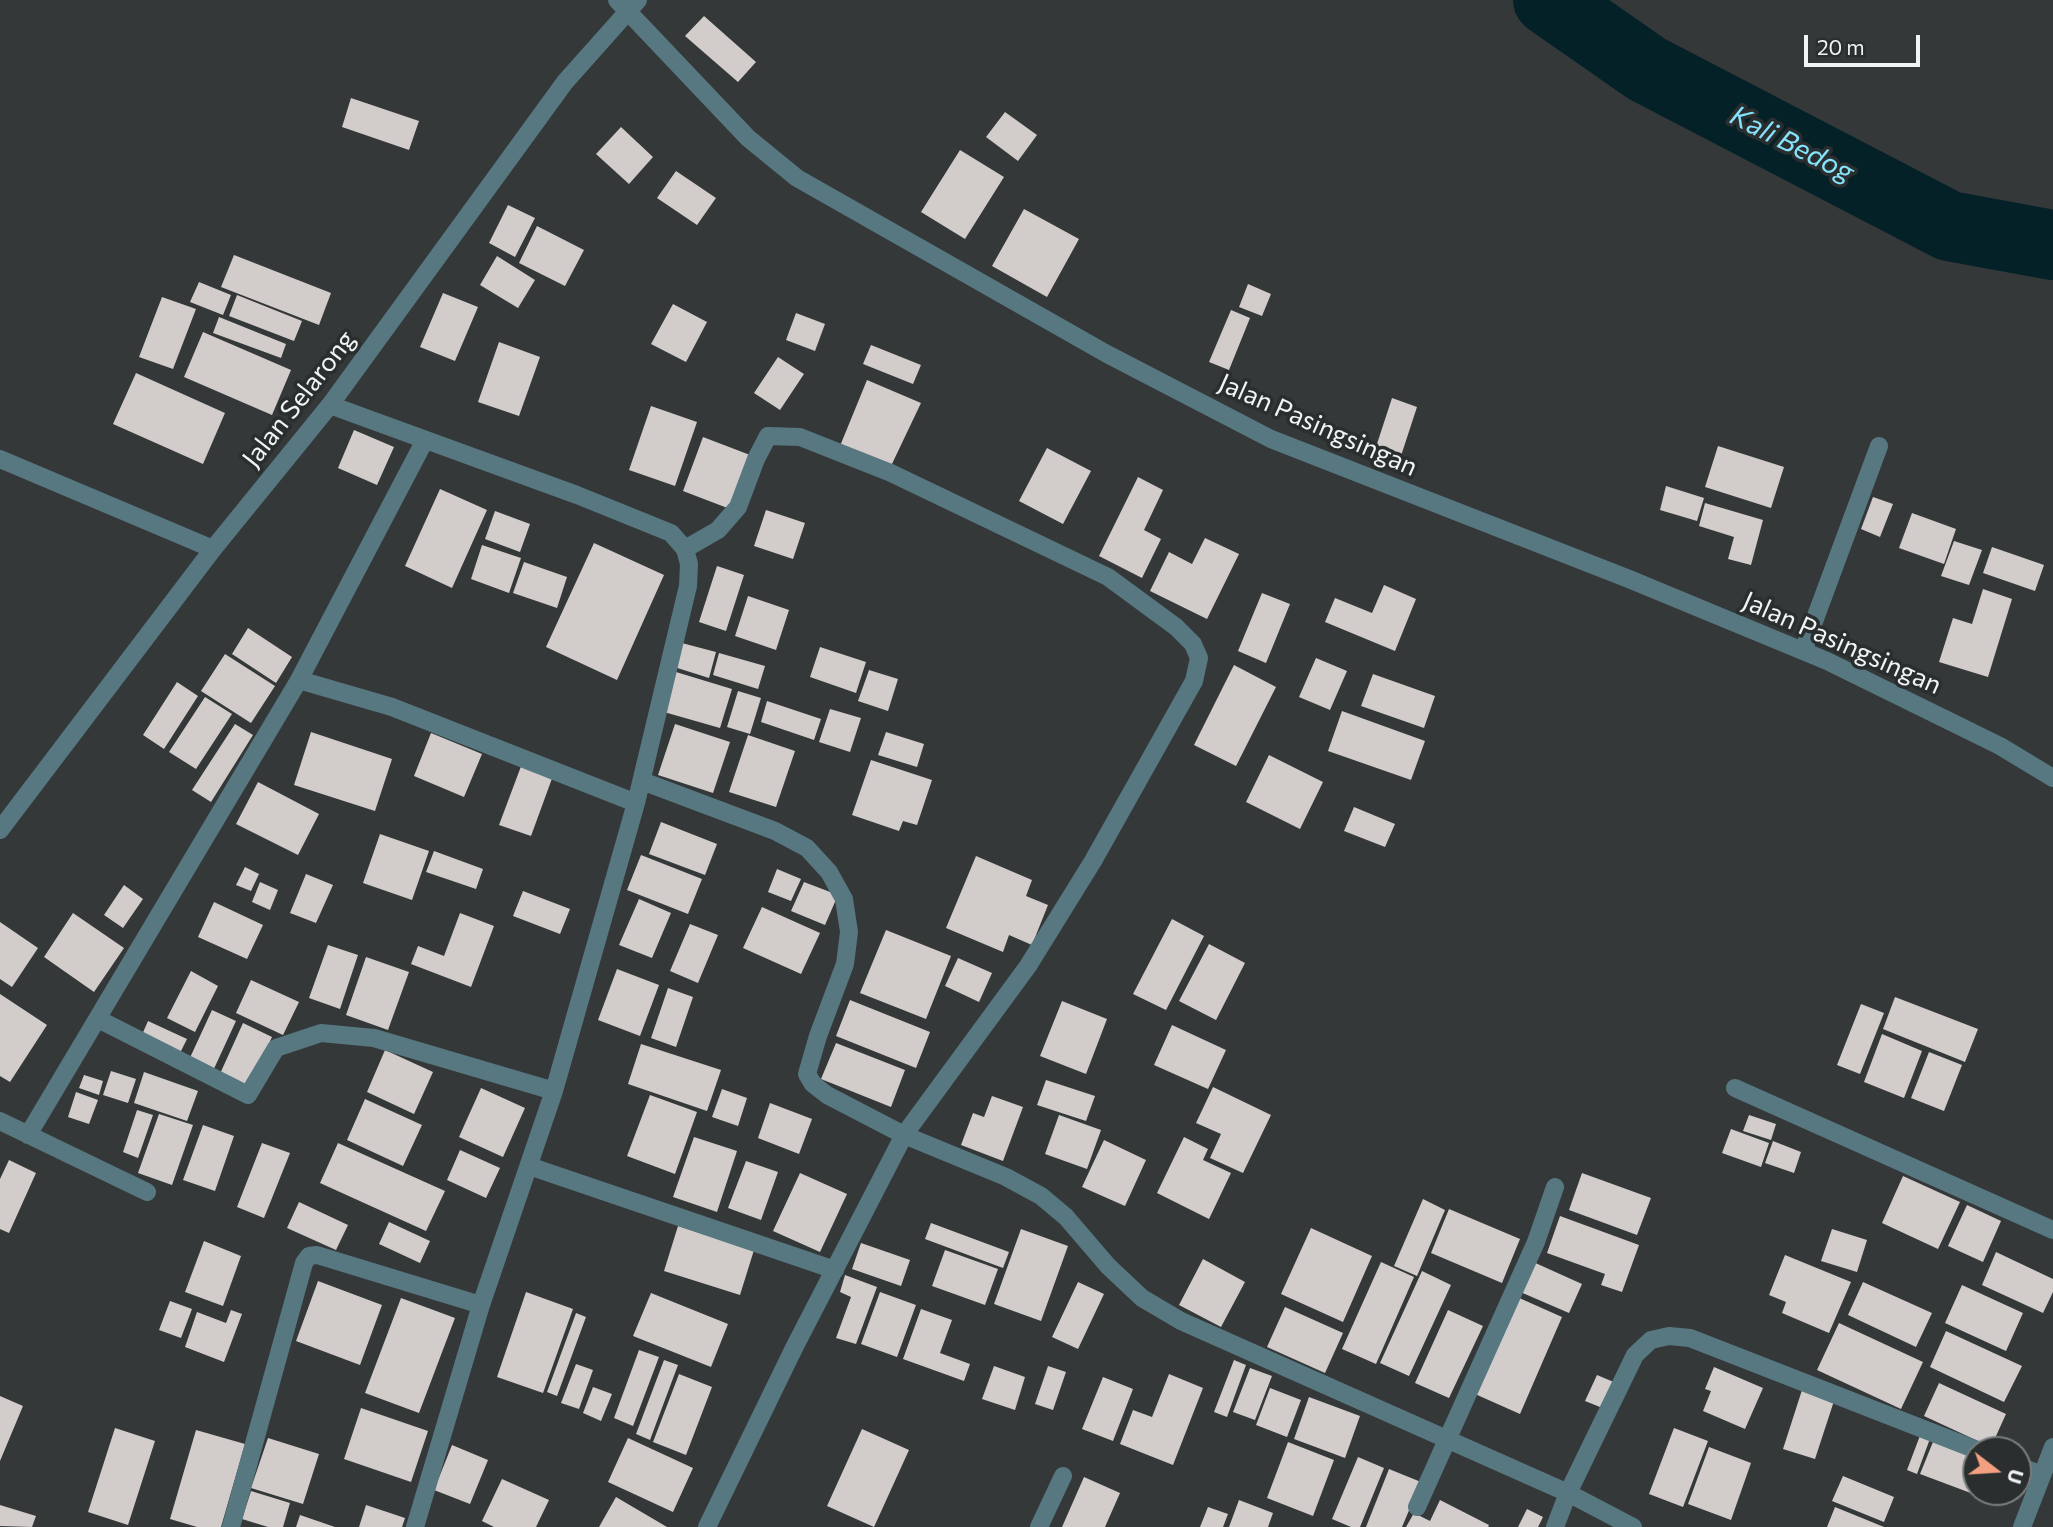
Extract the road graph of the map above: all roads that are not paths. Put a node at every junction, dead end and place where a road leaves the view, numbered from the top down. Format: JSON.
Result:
{"nodes":[{"id":1,"x":628,"y":4,"type":"edge"},
{"id":2,"x":330,"y":405,"type":"junction"},
{"id":3,"x":425,"y":439,"type":"junction"},
{"id":4,"x":1879,"y":446,"type":"dead end"},
{"id":5,"x":0,"y":459,"type":"edge"},
{"id":6,"x":213,"y":549,"type":"junction"},
{"id":7,"x":684,"y":549,"type":"junction"},
{"id":8,"x":1803,"y":651,"type":"junction"},
{"id":9,"x":299,"y":680,"type":"junction"},
{"id":10,"x":2053,"y":778,"type":"edge"},
{"id":11,"x":642,"y":781,"type":"junction"},
{"id":12,"x":636,"y":803,"type":"junction"},
{"id":13,"x":0,"y":830,"type":"edge"},
{"id":14,"x":98,"y":1019,"type":"junction"},
{"id":15,"x":1735,"y":1088,"type":"dead end"},
{"id":16,"x":554,"y":1091,"type":"junction"},
{"id":17,"x":0,"y":1121,"type":"edge"},
{"id":18,"x":28,"y":1135,"type":"junction"},
{"id":19,"x":904,"y":1135,"type":"junction"},
{"id":20,"x":529,"y":1166,"type":"junction"},
{"id":21,"x":1555,"y":1187,"type":"dead end"},
{"id":22,"x":147,"y":1192,"type":"dead end"},
{"id":23,"x":2053,"y":1230,"type":"edge"},
{"id":24,"x":835,"y":1270,"type":"junction"},
{"id":25,"x":481,"y":1306,"type":"junction"},
{"id":26,"x":1447,"y":1440,"type":"junction"},
{"id":27,"x":1962,"y":1444,"type":"edge"},
{"id":28,"x":2052,"y":1450,"type":"edge"},
{"id":29,"x":2032,"y":1471,"type":"edge"},
{"id":30,"x":2042,"y":1475,"type":"junction"},
{"id":31,"x":1063,"y":1476,"type":"dead end"},
{"id":32,"x":1567,"y":1493,"type":"junction"},
{"id":33,"x":1417,"y":1507,"type":"dead end"},
{"id":34,"x":231,"y":1527,"type":"edge"},
{"id":35,"x":415,"y":1527,"type":"edge"},
{"id":36,"x":707,"y":1527,"type":"edge"},
{"id":37,"x":1039,"y":1527,"type":"edge"},
{"id":38,"x":1555,"y":1527,"type":"edge"},
{"id":39,"x":1633,"y":1527,"type":"edge"},
{"id":40,"x":2022,"y":1527,"type":"edge"}],
"edges":[{"from":1,"to":2,"type":"street","name":"Jalan Selarong"},
{"from":1,"to":8,"type":"street","name":"Jalan Pasingsingan"},
{"from":2,"to":3,"type":"street"},
{"from":2,"to":6,"type":"street","name":"Jalan Selarong"},
{"from":3,"to":7,"type":"street"},
{"from":3,"to":9,"type":"street"},
{"from":4,"to":8,"type":"street"},
{"from":5,"to":6,"type":"street"},
{"from":6,"to":13,"type":"street","name":"Jalan Selarong"},
{"from":7,"to":11,"type":"street"},
{"from":7,"to":19,"type":"street"},
{"from":8,"to":10,"type":"street","name":"Jalan Pasingsingan"},
{"from":9,"to":12,"type":"street"},
{"from":9,"to":14,"type":"street"},
{"from":11,"to":12,"type":"street"},
{"from":11,"to":19,"type":"street"},
{"from":12,"to":16,"type":"street"},
{"from":14,"to":16,"type":"street"},
{"from":14,"to":18,"type":"street"},
{"from":15,"to":23,"type":"street"},
{"from":16,"to":20,"type":"street"},
{"from":17,"to":18,"type":"street"},
{"from":18,"to":22,"type":"street"},
{"from":19,"to":24,"type":"street"},
{"from":19,"to":26,"type":"street"},
{"from":20,"to":24,"type":"street"},
{"from":20,"to":25,"type":"street"},
{"from":21,"to":26,"type":"street"},
{"from":24,"to":36,"type":"street"},
{"from":25,"to":34,"type":"street"},
{"from":25,"to":35,"type":"street"},
{"from":26,"to":32,"type":"street"},
{"from":26,"to":33,"type":"street"},
{"from":27,"to":32,"type":"street"},
{"from":28,"to":30,"type":"street"},
{"from":29,"to":30,"type":"street"},
{"from":30,"to":40,"type":"street"},
{"from":31,"to":37,"type":"street"},
{"from":32,"to":38,"type":"street"},
{"from":32,"to":39,"type":"street"}]}
